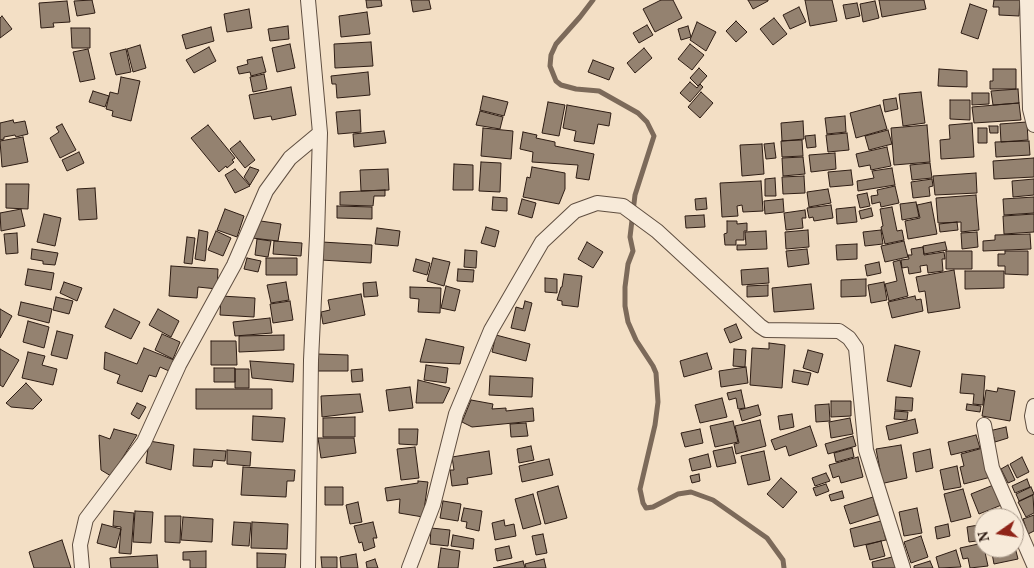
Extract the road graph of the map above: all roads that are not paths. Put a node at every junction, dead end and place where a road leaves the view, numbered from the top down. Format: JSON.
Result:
{"nodes":[{"id":1,"x":308,"y":0,"type":"edge"},
{"id":2,"x":1027,"y":0,"type":"edge"},
{"id":3,"x":1034,"y":125,"type":"edge"},
{"id":4,"x":320,"y":133,"type":"junction"},
{"id":5,"x":1034,"y":406,"type":"edge"},
{"id":6,"x":984,"y":425,"type":"dead end"},
{"id":7,"x":1034,"y":427,"type":"edge"},
{"id":8,"x":1010,"y":508,"type":"edge"},
{"id":9,"x":1024,"y":542,"type":"edge"},
{"id":10,"x":1034,"y":565,"type":"edge"},
{"id":11,"x":82,"y":568,"type":"edge"},
{"id":12,"x":308,"y":568,"type":"edge"},
{"id":13,"x":409,"y":568,"type":"edge"},
{"id":14,"x":903,"y":568,"type":"edge"}],
"edges":[{"from":1,"to":4,"type":"street"},
{"from":2,"to":3,"type":"street"},
{"from":4,"to":11,"type":"street"},
{"from":4,"to":12,"type":"street"},
{"from":5,"to":7,"type":"street"},
{"from":6,"to":8,"type":"street"},
{"from":9,"to":10,"type":"street"},
{"from":13,"to":14,"type":"street"}]}
